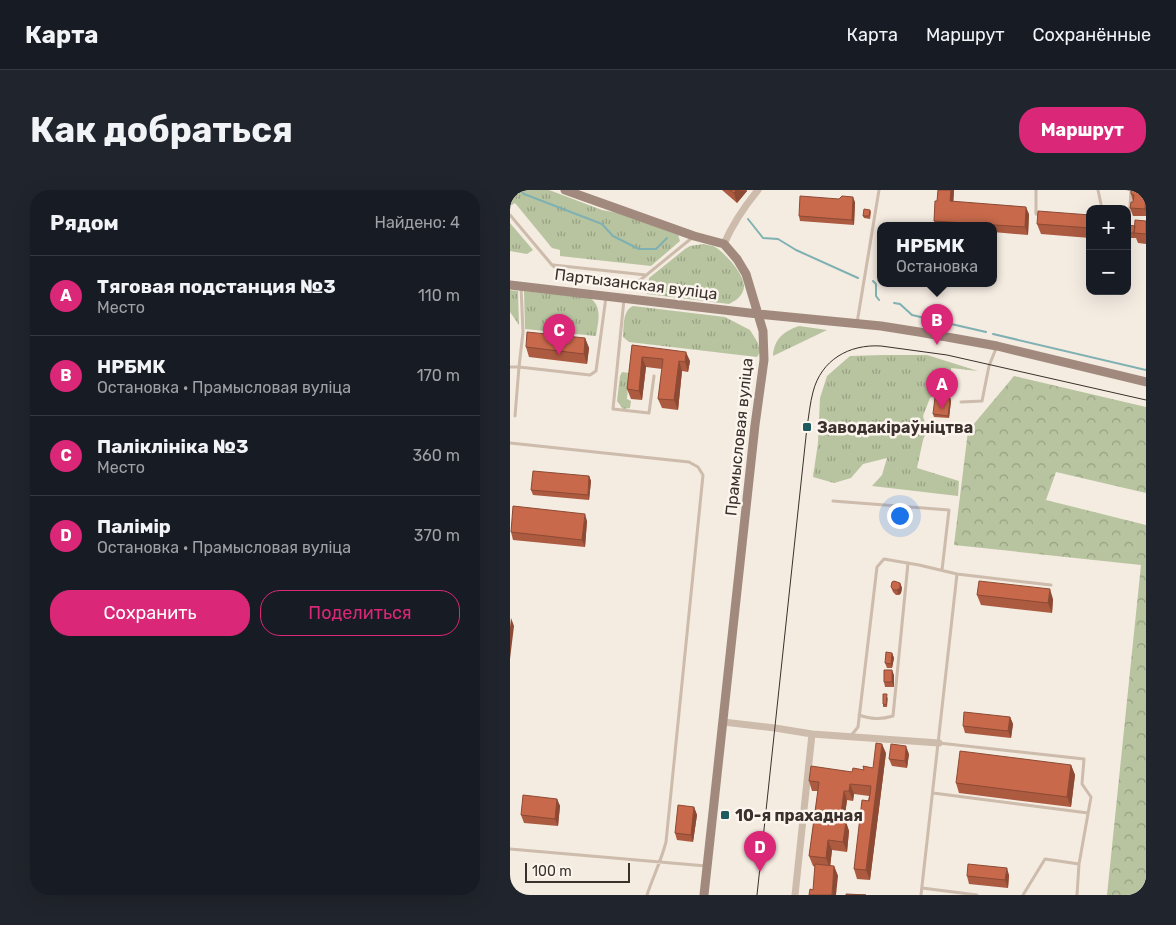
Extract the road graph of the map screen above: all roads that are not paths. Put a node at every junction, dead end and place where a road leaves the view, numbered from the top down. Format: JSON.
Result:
{"nodes":[{"id":1,"x":565,"y":190,"type":"edge"},
{"id":2,"x":758,"y":190,"type":"edge"},
{"id":3,"x":879,"y":190,"type":"edge"},
{"id":4,"x":1036,"y":190,"type":"edge"},
{"id":5,"x":1098,"y":190,"type":"edge"},
{"id":6,"x":1131,"y":190,"type":"edge"},
{"id":7,"x":1101,"y":205,"type":"edge"},
{"id":8,"x":1130,"y":205,"type":"edge"},
{"id":9,"x":510,"y":215,"type":"edge"},
{"id":10,"x":1045,"y":215,"type":"edge"},
{"id":11,"x":1131,"y":222,"type":"edge"},
{"id":12,"x":1138,"y":222,"type":"edge"},
{"id":13,"x":694,"y":236,"type":"junction"},
{"id":14,"x":724,"y":244,"type":"junction"},
{"id":15,"x":552,"y":265,"type":"junction"},
{"id":16,"x":646,"y":275,"type":"junction"},
{"id":17,"x":510,"y":285,"type":"edge"},
{"id":18,"x":521,"y":286,"type":"junction"},
{"id":19,"x":606,"y":296,"type":"junction"},
{"id":20,"x":624,"y":298,"type":"junction"},
{"id":21,"x":758,"y":314,"type":"junction"},
{"id":22,"x":857,"y":324,"type":"junction"},
{"id":23,"x":997,"y":346,"type":"junction"},
{"id":24,"x":510,"y":367,"type":"edge"},
{"id":25,"x":519,"y":368,"type":"junction"},
{"id":26,"x":654,"y":376,"type":"dead end"},
{"id":27,"x":1146,"y":382,"type":"edge"},
{"id":28,"x":961,"y":402,"type":"dead end"},
{"id":29,"x":515,"y":416,"type":"dead end"},
{"id":30,"x":510,"y":443,"type":"edge"},
{"id":31,"x":833,"y":501,"type":"dead end"},
{"id":32,"x":908,"y":563,"type":"junction"},
{"id":33,"x":942,"y":570,"type":"junction"},
{"id":34,"x":957,"y":574,"type":"junction"},
{"id":35,"x":1051,"y":585,"type":"dead end"},
{"id":36,"x":859,"y":715,"type":"junction"},
{"id":37,"x":723,"y":722,"type":"junction"},
{"id":38,"x":812,"y":734,"type":"junction"},
{"id":39,"x":850,"y":737,"type":"junction"},
{"id":40,"x":939,"y":743,"type":"junction"},
{"id":41,"x":808,"y":771,"type":"junction"},
{"id":42,"x":817,"y":772,"type":"edge"},
{"id":43,"x":933,"y":793,"type":"junction"},
{"id":44,"x":1088,"y":812,"type":"junction"},
{"id":45,"x":510,"y":848,"type":"edge"},
{"id":46,"x":660,"y":863,"type":"junction"},
{"id":47,"x":1079,"y":864,"type":"junction"},
{"id":48,"x":707,"y":866,"type":"junction"},
{"id":49,"x":922,"y":888,"type":"junction"},
{"id":50,"x":647,"y":895,"type":"edge"},
{"id":51,"x":704,"y":895,"type":"edge"},
{"id":52,"x":795,"y":895,"type":"edge"},
{"id":53,"x":921,"y":895,"type":"edge"},
{"id":54,"x":977,"y":895,"type":"edge"},
{"id":55,"x":1023,"y":895,"type":"edge"},
{"id":56,"x":1076,"y":895,"type":"edge"}],
"edges":[{"from":1,"to":13,"type":"main road"},
{"from":2,"to":14,"type":"street"},
{"from":3,"to":22,"type":"lane"},
{"from":4,"to":10,"type":"lane"},
{"from":5,"to":7,"type":"lane"},
{"from":6,"to":8,"type":"lane"},
{"from":9,"to":15,"type":"lane"},
{"from":11,"to":12,"type":"lane"},
{"from":13,"to":14,"type":"main road"},
{"from":13,"to":16,"type":"lane"},
{"from":14,"to":21,"type":"main road","name":"Прамысловая вуліца"},
{"from":15,"to":16,"type":"lane"},
{"from":15,"to":16,"type":"lane"},
{"from":17,"to":18,"type":"main road","name":"Партызанская вуліца"},
{"from":18,"to":19,"type":"main road","name":"Партызанская вуліца"},
{"from":18,"to":25,"type":"lane"},
{"from":19,"to":20,"type":"main road","name":"Партызанская вуліца"},
{"from":19,"to":25,"type":"lane"},
{"from":20,"to":21,"type":"main road","name":"Партызанская вуліца"},
{"from":20,"to":26,"type":"lane"},
{"from":21,"to":22,"type":"main road"},
{"from":21,"to":37,"type":"main road","name":"Прамысловая вуліца"},
{"from":22,"to":23,"type":"main road"},
{"from":23,"to":27,"type":"main road"},
{"from":23,"to":28,"type":"lane"},
{"from":24,"to":25,"type":"lane"},
{"from":25,"to":29,"type":"lane"},
{"from":30,"to":46,"type":"lane"},
{"from":31,"to":33,"type":"lane"},
{"from":32,"to":33,"type":"lane"},
{"from":32,"to":36,"type":"lane"},
{"from":32,"to":36,"type":"lane"},
{"from":33,"to":34,"type":"lane"},
{"from":34,"to":35,"type":"lane"},
{"from":34,"to":40,"type":"lane"},
{"from":36,"to":39,"type":"lane"},
{"from":37,"to":38,"type":"street"},
{"from":37,"to":48,"type":"main road","name":"Прамысловая вуліца"},
{"from":38,"to":39,"type":"street"},
{"from":38,"to":41,"type":"street"},
{"from":39,"to":40,"type":"street"},
{"from":40,"to":43,"type":"lane"},
{"from":40,"to":44,"type":"lane"},
{"from":41,"to":42,"type":"lane"},
{"from":41,"to":52,"type":"street"},
{"from":43,"to":44,"type":"lane"},
{"from":43,"to":49,"type":"lane"},
{"from":44,"to":47,"type":"lane"},
{"from":45,"to":46,"type":"lane"},
{"from":46,"to":48,"type":"lane"},
{"from":46,"to":50,"type":"lane"},
{"from":47,"to":55,"type":"lane"},
{"from":47,"to":56,"type":"lane"},
{"from":48,"to":51,"type":"main road","name":"Прамысловая вуліца"},
{"from":49,"to":53,"type":"lane"},
{"from":49,"to":54,"type":"lane"}]}
